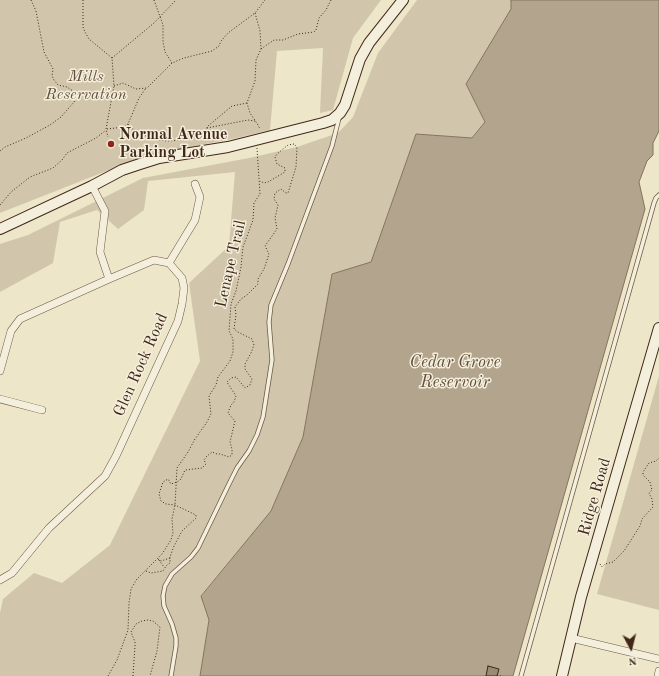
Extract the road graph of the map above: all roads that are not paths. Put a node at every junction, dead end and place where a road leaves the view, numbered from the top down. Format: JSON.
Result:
{"nodes":[{"id":1,"x":403,"y":0,"type":"edge"},
{"id":2,"x":340,"y":113,"type":"junction"},
{"id":3,"x":195,"y":184,"type":"dead end"},
{"id":4,"x":92,"y":186,"type":"junction"},
{"id":5,"x":659,"y":195,"type":"edge"},
{"id":6,"x":0,"y":229,"type":"edge"},
{"id":7,"x":170,"y":263,"type":"junction"},
{"id":8,"x":109,"y":279,"type":"junction"},
{"id":9,"x":659,"y":328,"type":"edge"},
{"id":10,"x":0,"y":371,"type":"edge"},
{"id":11,"x":0,"y":399,"type":"edge"},
{"id":12,"x":42,"y":410,"type":"dead end"},
{"id":13,"x":0,"y":580,"type":"edge"},
{"id":14,"x":571,"y":638,"type":"junction"},
{"id":15,"x":659,"y":658,"type":"edge"},
{"id":16,"x":659,"y":671,"type":"edge"},
{"id":17,"x":171,"y":676,"type":"edge"},
{"id":18,"x":521,"y":676,"type":"edge"},
{"id":19,"x":562,"y":676,"type":"edge"},
{"id":20,"x":658,"y":676,"type":"edge"}],
"edges":[{"from":1,"to":2,"type":"street"},
{"from":2,"to":4,"type":"street"},
{"from":2,"to":17,"type":"lane"},
{"from":3,"to":7,"type":"street"},
{"from":4,"to":6,"type":"street"},
{"from":4,"to":8,"type":"street"},
{"from":5,"to":18,"type":"lane"},
{"from":7,"to":8,"type":"street"},
{"from":7,"to":13,"type":"street","name":"Glen Rock Road"},
{"from":8,"to":10,"type":"street"},
{"from":9,"to":14,"type":"street","name":"Ridge Road"},
{"from":11,"to":12,"type":"street"},
{"from":14,"to":15,"type":"street"},
{"from":14,"to":19,"type":"street","name":"Ridge Road"},
{"from":16,"to":20,"type":"street"}]}
